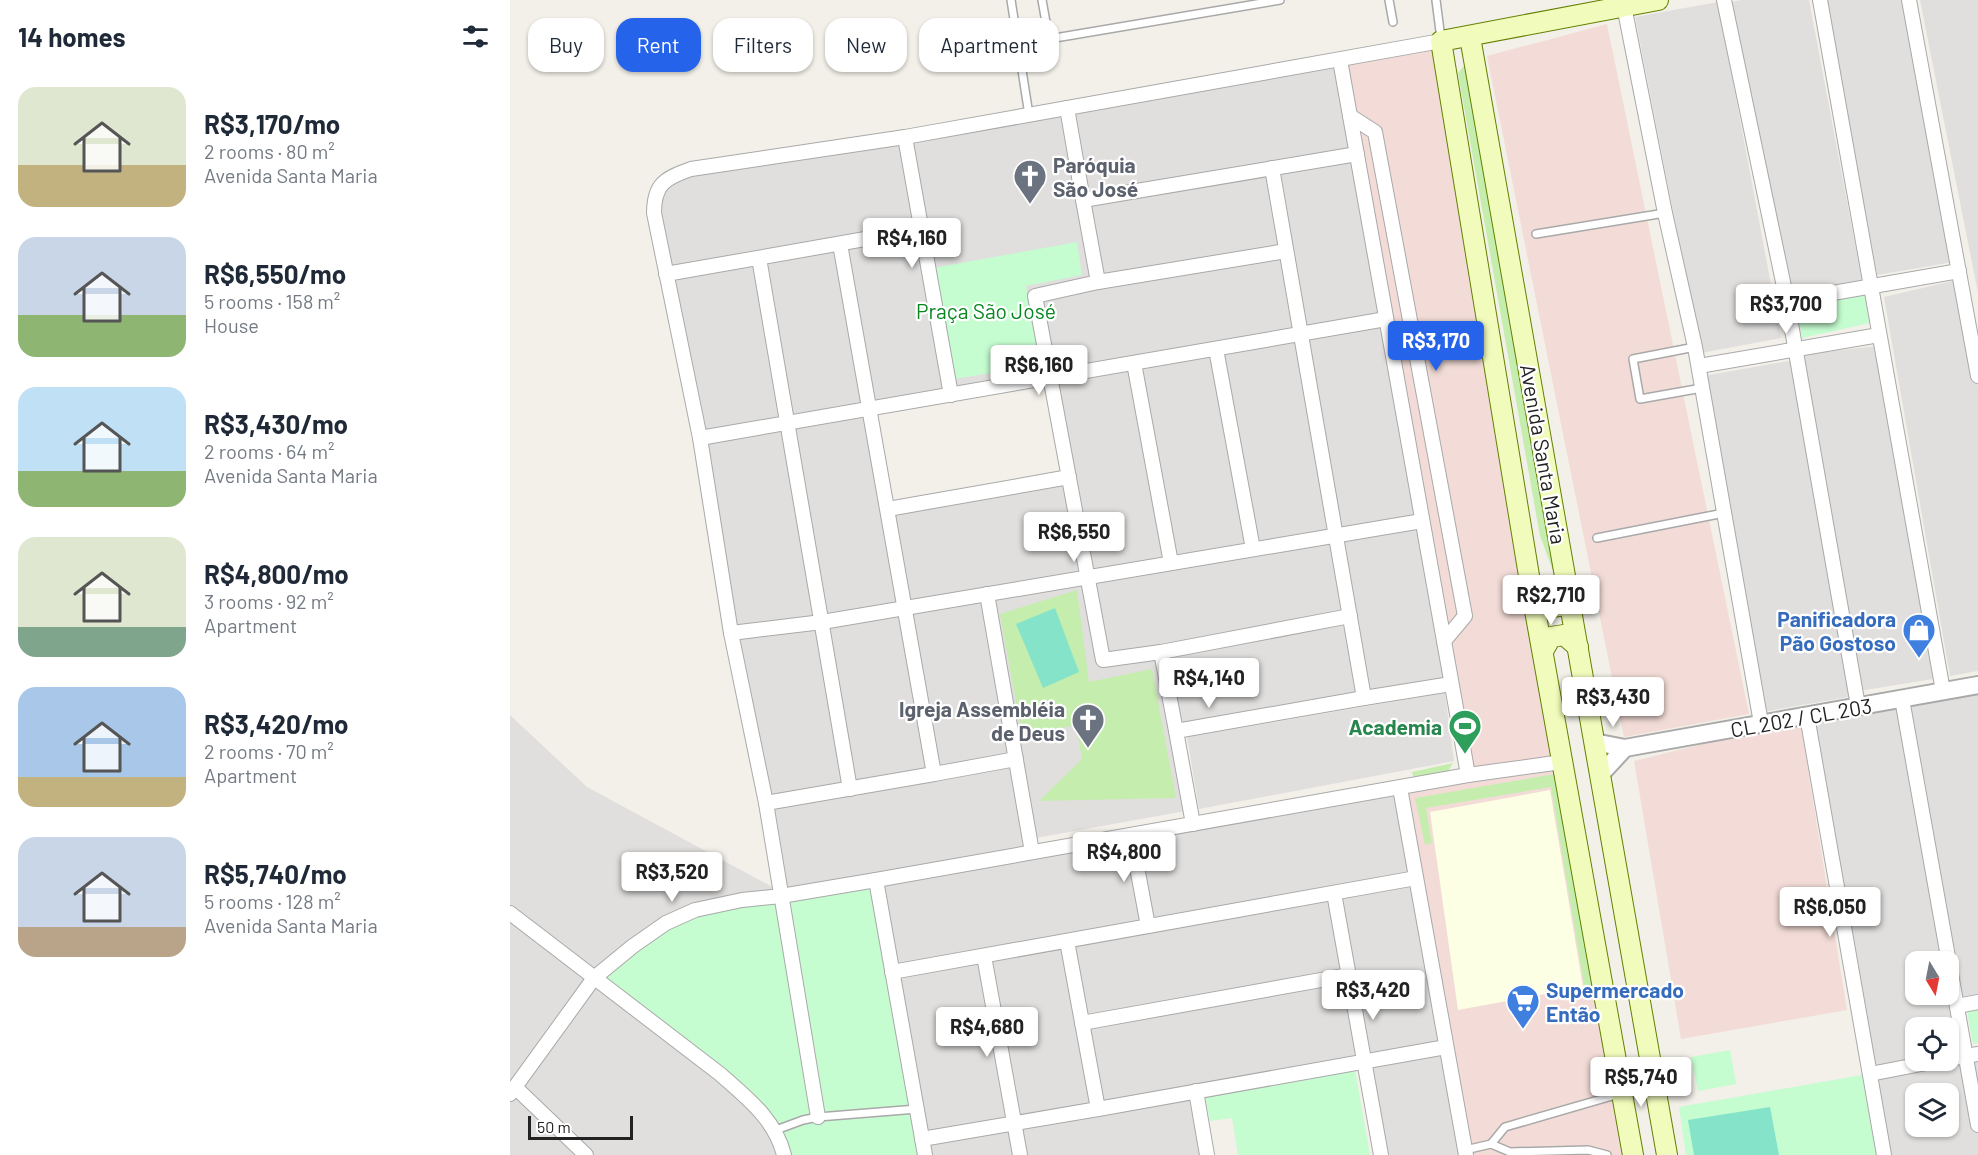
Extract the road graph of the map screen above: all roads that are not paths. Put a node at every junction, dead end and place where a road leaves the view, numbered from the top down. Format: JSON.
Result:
{"nodes":[{"id":1,"x":1011,"y":0,"type":"edge"},
{"id":2,"x":1042,"y":0,"type":"edge"},
{"id":3,"x":1280,"y":0,"type":"edge"},
{"id":4,"x":1389,"y":0,"type":"edge"},
{"id":5,"x":1436,"y":0,"type":"edge"},
{"id":6,"x":1659,"y":0,"type":"edge"},
{"id":7,"x":1724,"y":0,"type":"edge"},
{"id":8,"x":1820,"y":0,"type":"edge"},
{"id":9,"x":1909,"y":0,"type":"edge"},
{"id":10,"x":1624,"y":6,"type":"junction"},
{"id":11,"x":1014,"y":18,"type":"edge"},
{"id":12,"x":1045,"y":18,"type":"edge"},
{"id":13,"x":1393,"y":22,"type":"dead end"},
{"id":14,"x":1059,"y":37,"type":"edge"},
{"id":15,"x":1470,"y":37,"type":"junction"},
{"id":16,"x":1441,"y":41,"type":"junction"},
{"id":17,"x":1340,"y":60,"type":"junction"},
{"id":18,"x":1022,"y":72,"type":"edge"},
{"id":19,"x":1067,"y":108,"type":"junction"},
{"id":20,"x":1029,"y":115,"type":"junction"},
{"id":21,"x":1350,"y":116,"type":"junction"},
{"id":22,"x":905,"y":137,"type":"junction"},
{"id":23,"x":1357,"y":154,"type":"junction"},
{"id":24,"x":1272,"y":168,"type":"junction"},
{"id":25,"x":1083,"y":200,"type":"junction"},
{"id":26,"x":1665,"y":213,"type":"junction"},
{"id":27,"x":921,"y":229,"type":"junction"},
{"id":28,"x":1536,"y":234,"type":"dead end"},
{"id":29,"x":840,"y":243,"type":"junction"},
{"id":30,"x":1286,"y":251,"type":"junction"},
{"id":31,"x":759,"y":258,"type":"junction"},
{"id":32,"x":1959,"y":272,"type":"junction"},
{"id":33,"x":666,"y":274,"type":"junction"},
{"id":34,"x":1098,"y":282,"type":"junction"},
{"id":35,"x":1871,"y":286,"type":"junction"},
{"id":36,"x":1787,"y":301,"type":"junction"},
{"id":37,"x":1972,"y":310,"type":"edge"},
{"id":38,"x":1386,"y":319,"type":"junction"},
{"id":39,"x":1301,"y":334,"type":"junction"},
{"id":40,"x":1880,"y":335,"type":"junction"},
{"id":41,"x":1695,"y":347,"type":"junction"},
{"id":42,"x":1216,"y":349,"type":"junction"},
{"id":43,"x":1796,"y":349,"type":"junction"},
{"id":44,"x":1134,"y":363,"type":"junction"},
{"id":45,"x":1699,"y":366,"type":"junction"},
{"id":46,"x":1978,"y":376,"type":"edge"},
{"id":47,"x":1051,"y":378,"type":"junction"},
{"id":48,"x":1702,"y":388,"type":"junction"},
{"id":49,"x":951,"y":395,"type":"junction"},
{"id":50,"x":870,"y":409,"type":"junction"},
{"id":51,"x":788,"y":424,"type":"junction"},
{"id":52,"x":700,"y":438,"type":"junction"},
{"id":53,"x":1069,"y":477,"type":"junction"},
{"id":54,"x":888,"y":509,"type":"junction"},
{"id":55,"x":1724,"y":513,"type":"junction"},
{"id":56,"x":1422,"y":521,"type":"junction"},
{"id":57,"x":1336,"y":535,"type":"junction"},
{"id":58,"x":1597,"y":538,"type":"dead end"},
{"id":59,"x":1253,"y":549,"type":"junction"},
{"id":60,"x":1171,"y":563,"type":"junction"},
{"id":61,"x":1087,"y":577,"type":"junction"},
{"id":62,"x":1569,"y":592,"type":"junction"},
{"id":63,"x":987,"y":594,"type":"junction"},
{"id":64,"x":1532,"y":594,"type":"junction"},
{"id":65,"x":905,"y":608,"type":"junction"},
{"id":66,"x":1350,"y":616,"type":"junction"},
{"id":67,"x":822,"y":622,"type":"junction"},
{"id":68,"x":731,"y":633,"type":"junction"},
{"id":69,"x":1444,"y":640,"type":"junction"},
{"id":70,"x":1578,"y":647,"type":"junction"},
{"id":71,"x":1543,"y":651,"type":"junction"},
{"id":72,"x":1161,"y":652,"type":"junction"},
{"id":73,"x":1451,"y":684,"type":"junction"},
{"id":74,"x":1978,"y":685,"type":"edge"},
{"id":75,"x":1943,"y":691,"type":"junction"},
{"id":76,"x":1364,"y":698,"type":"junction"},
{"id":77,"x":1902,"y":699,"type":"junction"},
{"id":78,"x":1858,"y":706,"type":"junction"},
{"id":79,"x":1807,"y":716,"type":"junction"},
{"id":80,"x":1761,"y":723,"type":"junction"},
{"id":81,"x":1176,"y":731,"type":"junction"},
{"id":82,"x":1594,"y":742,"type":"junction"},
{"id":83,"x":1625,"y":748,"type":"junction"},
{"id":84,"x":1016,"y":759,"type":"junction"},
{"id":85,"x":1562,"y":762,"type":"junction"},
{"id":86,"x":934,"y":774,"type":"junction"},
{"id":87,"x":1468,"y":775,"type":"junction"},
{"id":88,"x":1600,"y":776,"type":"junction"},
{"id":89,"x":1400,"y":788,"type":"junction"},
{"id":90,"x":850,"y":789,"type":"junction"},
{"id":91,"x":766,"y":803,"type":"junction"},
{"id":92,"x":1193,"y":824,"type":"junction"},
{"id":93,"x":1131,"y":835,"type":"junction"},
{"id":94,"x":1032,"y":852,"type":"junction"},
{"id":95,"x":1416,"y":878,"type":"junction"},
{"id":96,"x":876,"y":880,"type":"junction"},
{"id":97,"x":1334,"y":892,"type":"junction"},
{"id":98,"x":781,"y":896,"type":"junction"},
{"id":99,"x":510,"y":913,"type":"edge"},
{"id":100,"x":1148,"y":926,"type":"junction"},
{"id":101,"x":1067,"y":941,"type":"junction"},
{"id":102,"x":984,"y":956,"type":"junction"},
{"id":103,"x":892,"y":972,"type":"junction"},
{"id":104,"x":1348,"y":975,"type":"junction"},
{"id":105,"x":594,"y":978,"type":"junction"},
{"id":106,"x":1978,"y":1002,"type":"edge"},
{"id":107,"x":1957,"y":1006,"type":"junction"},
{"id":108,"x":1082,"y":1023,"type":"junction"},
{"id":109,"x":1446,"y":1047,"type":"junction"},
{"id":110,"x":1972,"y":1055,"type":"edge"},
{"id":111,"x":1364,"y":1061,"type":"junction"},
{"id":112,"x":1905,"y":1067,"type":"edge"},
{"id":113,"x":1870,"y":1074,"type":"junction"},
{"id":114,"x":1655,"y":1087,"type":"junction"},
{"id":115,"x":512,"y":1090,"type":"edge"},
{"id":116,"x":1196,"y":1091,"type":"junction"},
{"id":117,"x":1621,"y":1093,"type":"junction"},
{"id":118,"x":917,"y":1109,"type":"junction"},
{"id":119,"x":1098,"y":1109,"type":"junction"},
{"id":120,"x":818,"y":1117,"type":"junction"},
{"id":121,"x":1015,"y":1123,"type":"junction"},
{"id":122,"x":1978,"y":1125,"type":"edge"},
{"id":123,"x":776,"y":1130,"type":"junction"},
{"id":124,"x":1663,"y":1134,"type":"junction"},
{"id":125,"x":922,"y":1139,"type":"junction"},
{"id":126,"x":1491,"y":1144,"type":"junction"},
{"id":127,"x":1631,"y":1147,"type":"edge"},
{"id":128,"x":1465,"y":1152,"type":"edge"},
{"id":129,"x":586,"y":1155,"type":"edge"},
{"id":130,"x":784,"y":1155,"type":"edge"},
{"id":131,"x":925,"y":1155,"type":"edge"},
{"id":132,"x":1020,"y":1155,"type":"edge"},
{"id":133,"x":1207,"y":1155,"type":"edge"},
{"id":134,"x":1381,"y":1155,"type":"edge"},
{"id":135,"x":1607,"y":1155,"type":"edge"},
{"id":136,"x":1667,"y":1155,"type":"edge"},
{"id":137,"x":1884,"y":1155,"type":"edge"}],
"edges":[{"from":1,"to":11,"type":"lane"},
{"from":2,"to":12,"type":"lane"},
{"from":3,"to":14,"type":"lane"},
{"from":4,"to":13,"type":"lane"},
{"from":5,"to":16,"type":"lane"},
{"from":6,"to":10,"type":"main road"},
{"from":7,"to":36,"type":"street"},
{"from":8,"to":35,"type":"street"},
{"from":9,"to":32,"type":"street"},
{"from":10,"to":15,"type":"main road"},
{"from":10,"to":26,"type":"street"},
{"from":15,"to":16,"type":"main road"},
{"from":15,"to":62,"type":"main road","name":"Avenida Santa Maria"},
{"from":16,"to":17,"type":"street"},
{"from":16,"to":64,"type":"main road","name":"Avenida Santa Maria"},
{"from":17,"to":19,"type":"street"},
{"from":17,"to":21,"type":"street"},
{"from":18,"to":20,"type":"lane"},
{"from":19,"to":20,"type":"street"},
{"from":19,"to":25,"type":"street"},
{"from":20,"to":22,"type":"street"},
{"from":21,"to":23,"type":"street"},
{"from":21,"to":69,"type":"street"},
{"from":22,"to":27,"type":"street"},
{"from":22,"to":33,"type":"street"},
{"from":23,"to":24,"type":"street"},
{"from":23,"to":38,"type":"street"},
{"from":24,"to":25,"type":"street"},
{"from":24,"to":30,"type":"street"},
{"from":25,"to":34,"type":"street"},
{"from":26,"to":28,"type":"lane"},
{"from":26,"to":41,"type":"street"},
{"from":27,"to":29,"type":"street"},
{"from":27,"to":49,"type":"street"},
{"from":29,"to":31,"type":"street"},
{"from":29,"to":50,"type":"street"},
{"from":30,"to":34,"type":"street"},
{"from":30,"to":39,"type":"street"},
{"from":31,"to":33,"type":"street"},
{"from":31,"to":51,"type":"street"},
{"from":32,"to":35,"type":"street"},
{"from":32,"to":37,"type":"street"},
{"from":33,"to":52,"type":"street"},
{"from":34,"to":47,"type":"street"},
{"from":35,"to":36,"type":"street"},
{"from":35,"to":40,"type":"street"},
{"from":36,"to":43,"type":"street"},
{"from":37,"to":46,"type":"street"},
{"from":38,"to":39,"type":"street"},
{"from":38,"to":56,"type":"street"},
{"from":39,"to":42,"type":"street"},
{"from":39,"to":57,"type":"street"},
{"from":40,"to":43,"type":"street"},
{"from":40,"to":75,"type":"street"},
{"from":41,"to":45,"type":"street"},
{"from":41,"to":48,"type":"lane"},
{"from":42,"to":44,"type":"street"},
{"from":42,"to":59,"type":"street"},
{"from":43,"to":45,"type":"street"},
{"from":43,"to":78,"type":"street"},
{"from":44,"to":47,"type":"street"},
{"from":44,"to":60,"type":"street"},
{"from":45,"to":48,"type":"street"},
{"from":47,"to":49,"type":"street"},
{"from":47,"to":53,"type":"street"},
{"from":48,"to":55,"type":"street"},
{"from":49,"to":50,"type":"street"},
{"from":50,"to":51,"type":"street"},
{"from":50,"to":54,"type":"street"},
{"from":51,"to":52,"type":"street"},
{"from":51,"to":67,"type":"street"},
{"from":52,"to":68,"type":"street"},
{"from":53,"to":54,"type":"street"},
{"from":53,"to":61,"type":"street"},
{"from":54,"to":65,"type":"street"},
{"from":55,"to":58,"type":"lane"},
{"from":55,"to":80,"type":"street"},
{"from":56,"to":57,"type":"street"},
{"from":56,"to":69,"type":"street"},
{"from":57,"to":59,"type":"street"},
{"from":57,"to":66,"type":"street"},
{"from":59,"to":60,"type":"street"},
{"from":60,"to":61,"type":"street"},
{"from":61,"to":63,"type":"street"},
{"from":61,"to":72,"type":"street"},
{"from":62,"to":64,"type":"main road"},
{"from":62,"to":70,"type":"main road","name":"Avenida Santa Maria"},
{"from":63,"to":65,"type":"street"},
{"from":63,"to":84,"type":"street"},
{"from":64,"to":71,"type":"main road","name":"Avenida Santa Maria"},
{"from":65,"to":67,"type":"street"},
{"from":65,"to":86,"type":"street"},
{"from":66,"to":72,"type":"street"},
{"from":66,"to":76,"type":"street"},
{"from":67,"to":68,"type":"street"},
{"from":67,"to":90,"type":"street"},
{"from":68,"to":91,"type":"street"},
{"from":69,"to":73,"type":"street"},
{"from":70,"to":71,"type":"main road"},
{"from":70,"to":82,"type":"main road","name":"Avenida Santa Maria"},
{"from":71,"to":85,"type":"main road","name":"Avenida Santa Maria"},
{"from":72,"to":81,"type":"street"},
{"from":73,"to":76,"type":"street"},
{"from":73,"to":87,"type":"street"},
{"from":74,"to":75,"type":"street","name":"CL 202 / CL 203"},
{"from":75,"to":77,"type":"street","name":"CL 202 / CL 203"},
{"from":76,"to":81,"type":"street"},
{"from":77,"to":78,"type":"street","name":"CL 202 / CL 203"},
{"from":77,"to":107,"type":"street"},
{"from":78,"to":79,"type":"street","name":"CL 202 / CL 203"},
{"from":79,"to":80,"type":"street","name":"CL 202 / CL 203"},
{"from":79,"to":113,"type":"street"},
{"from":80,"to":83,"type":"street","name":"CL 202 / CL 203"},
{"from":81,"to":92,"type":"street"},
{"from":82,"to":83,"type":"street"},
{"from":82,"to":88,"type":"main road","name":"Avenida Santa Maria"},
{"from":83,"to":88,"type":"street"},
{"from":84,"to":86,"type":"street"},
{"from":84,"to":94,"type":"street"},
{"from":85,"to":87,"type":"street"},
{"from":85,"to":117,"type":"main road","name":"Avenida Santa Maria"},
{"from":86,"to":90,"type":"street"},
{"from":87,"to":89,"type":"street"},
{"from":88,"to":114,"type":"main road","name":"Avenida Santa Maria"},
{"from":89,"to":92,"type":"street"},
{"from":89,"to":95,"type":"street"},
{"from":90,"to":91,"type":"street"},
{"from":91,"to":98,"type":"street"},
{"from":92,"to":93,"type":"street"},
{"from":93,"to":94,"type":"street"},
{"from":93,"to":100,"type":"street"},
{"from":94,"to":96,"type":"street"},
{"from":95,"to":97,"type":"street"},
{"from":95,"to":109,"type":"street"},
{"from":96,"to":98,"type":"street"},
{"from":96,"to":103,"type":"street"},
{"from":97,"to":100,"type":"street"},
{"from":97,"to":104,"type":"street"},
{"from":98,"to":105,"type":"street"},
{"from":98,"to":120,"type":"street"},
{"from":99,"to":105,"type":"street"},
{"from":100,"to":101,"type":"street"},
{"from":101,"to":102,"type":"street"},
{"from":101,"to":108,"type":"street"},
{"from":102,"to":103,"type":"street"},
{"from":102,"to":121,"type":"street"},
{"from":103,"to":118,"type":"street"},
{"from":104,"to":108,"type":"street"},
{"from":104,"to":111,"type":"street"},
{"from":105,"to":115,"type":"street"},
{"from":105,"to":123,"type":"street"},
{"from":106,"to":107,"type":"street"},
{"from":107,"to":110,"type":"street"},
{"from":108,"to":119,"type":"street"},
{"from":109,"to":111,"type":"street"},
{"from":109,"to":128,"type":"street"},
{"from":110,"to":122,"type":"street"},
{"from":111,"to":116,"type":"street"},
{"from":111,"to":134,"type":"street"},
{"from":112,"to":113,"type":"street"},
{"from":113,"to":137,"type":"street"},
{"from":114,"to":117,"type":"main road"},
{"from":114,"to":124,"type":"main road","name":"Avenida Santa Maria"},
{"from":115,"to":129,"type":"street"},
{"from":116,"to":119,"type":"street"},
{"from":116,"to":133,"type":"street"},
{"from":117,"to":126,"type":"lane"},
{"from":117,"to":127,"type":"main road","name":"Avenida Santa Maria"},
{"from":118,"to":120,"type":"lane"},
{"from":118,"to":125,"type":"street"},
{"from":119,"to":121,"type":"street"},
{"from":120,"to":123,"type":"lane"},
{"from":121,"to":125,"type":"street"},
{"from":121,"to":132,"type":"street"},
{"from":123,"to":130,"type":"street"},
{"from":124,"to":127,"type":"main road"},
{"from":124,"to":136,"type":"main road","name":"Avenida Santa Maria"},
{"from":125,"to":131,"type":"street"},
{"from":126,"to":128,"type":"lane"},
{"from":126,"to":135,"type":"lane"}]}
